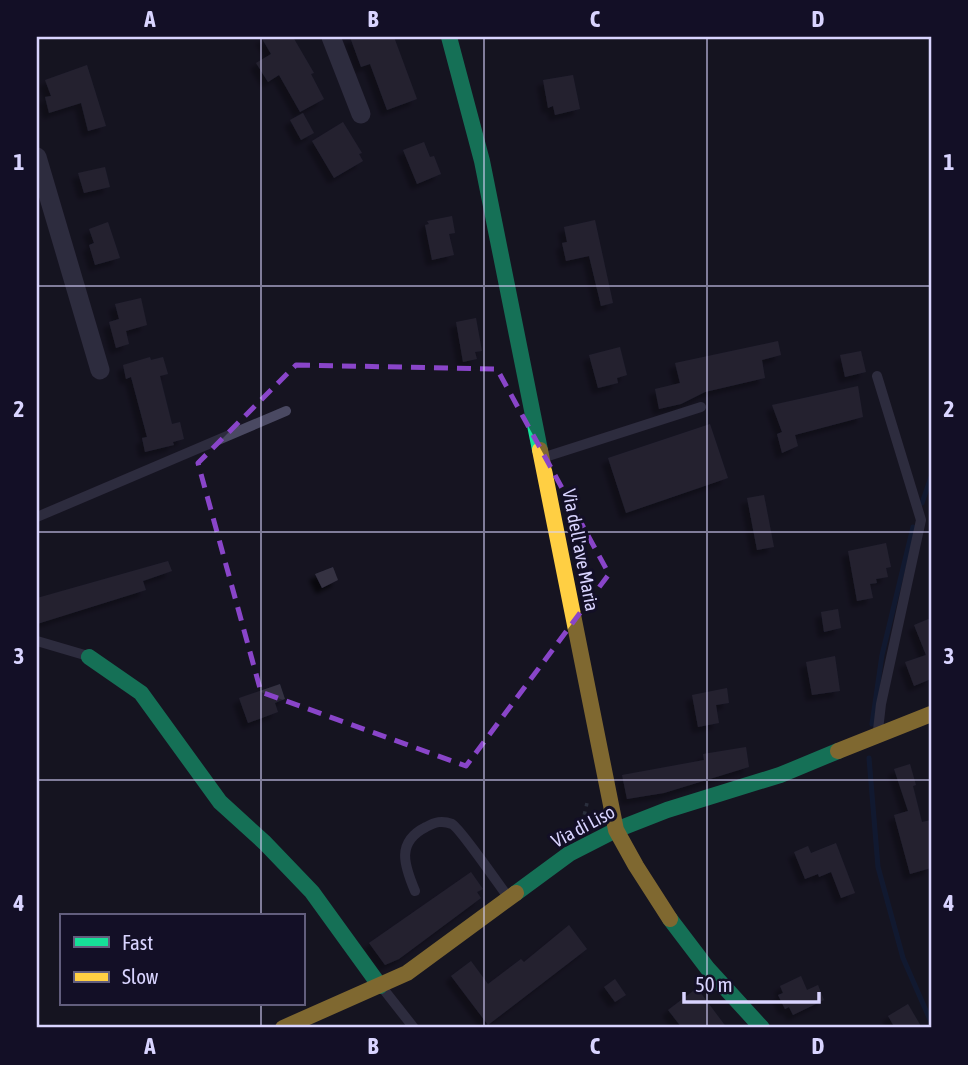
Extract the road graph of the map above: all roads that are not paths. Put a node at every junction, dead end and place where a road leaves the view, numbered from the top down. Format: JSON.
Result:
{"nodes":[{"id":1,"x":331,"y":37,"type":"edge"},
{"id":2,"x":449,"y":37,"type":"edge"},
{"id":3,"x":361,"y":114,"type":"dead end"},
{"id":4,"x":37,"y":158,"type":"edge"},
{"id":5,"x":100,"y":370,"type":"dead end"},
{"id":6,"x":877,"y":376,"type":"dead end"},
{"id":7,"x":701,"y":407,"type":"dead end"},
{"id":8,"x":286,"y":411,"type":"dead end"},
{"id":9,"x":541,"y":458,"type":"junction"},
{"id":10,"x":37,"y":517,"type":"edge"},
{"id":11,"x":37,"y":641,"type":"edge"},
{"id":12,"x":89,"y":657,"type":"joint"},
{"id":13,"x":931,"y":714,"type":"edge"},
{"id":14,"x":878,"y":734,"type":"junction"},
{"id":15,"x":615,"y":830,"type":"junction"},
{"id":16,"x":415,"y":891,"type":"dead end"},
{"id":17,"x":509,"y":898,"type":"junction"},
{"id":18,"x":380,"y":986,"type":"junction"},
{"id":19,"x":283,"y":1028,"type":"edge"},
{"id":20,"x":414,"y":1028,"type":"edge"},
{"id":21,"x":762,"y":1028,"type":"edge"}],
"edges":[{"from":1,"to":3,"type":"street"},
{"from":2,"to":9,"type":"street","name":"Via dell'ave Maria"},
{"from":4,"to":5,"type":"street"},
{"from":6,"to":14,"type":"lane"},
{"from":7,"to":9,"type":"lane"},
{"from":8,"to":10,"type":"lane"},
{"from":9,"to":15,"type":"street","name":"Via dell'ave Maria"},
{"from":11,"to":12,"type":"lane"},
{"from":12,"to":18,"type":"street"},
{"from":13,"to":14,"type":"street","name":"Via di Liso"},
{"from":14,"to":15,"type":"street","name":"Via di Liso"},
{"from":15,"to":17,"type":"street","name":"Via di Liso"},
{"from":15,"to":21,"type":"street","name":"Via dell'ave Maria"},
{"from":16,"to":17,"type":"lane"},
{"from":17,"to":18,"type":"street","name":"Via di Liso"},
{"from":18,"to":19,"type":"street","name":"Via di Liso"},
{"from":18,"to":20,"type":"lane"}]}
